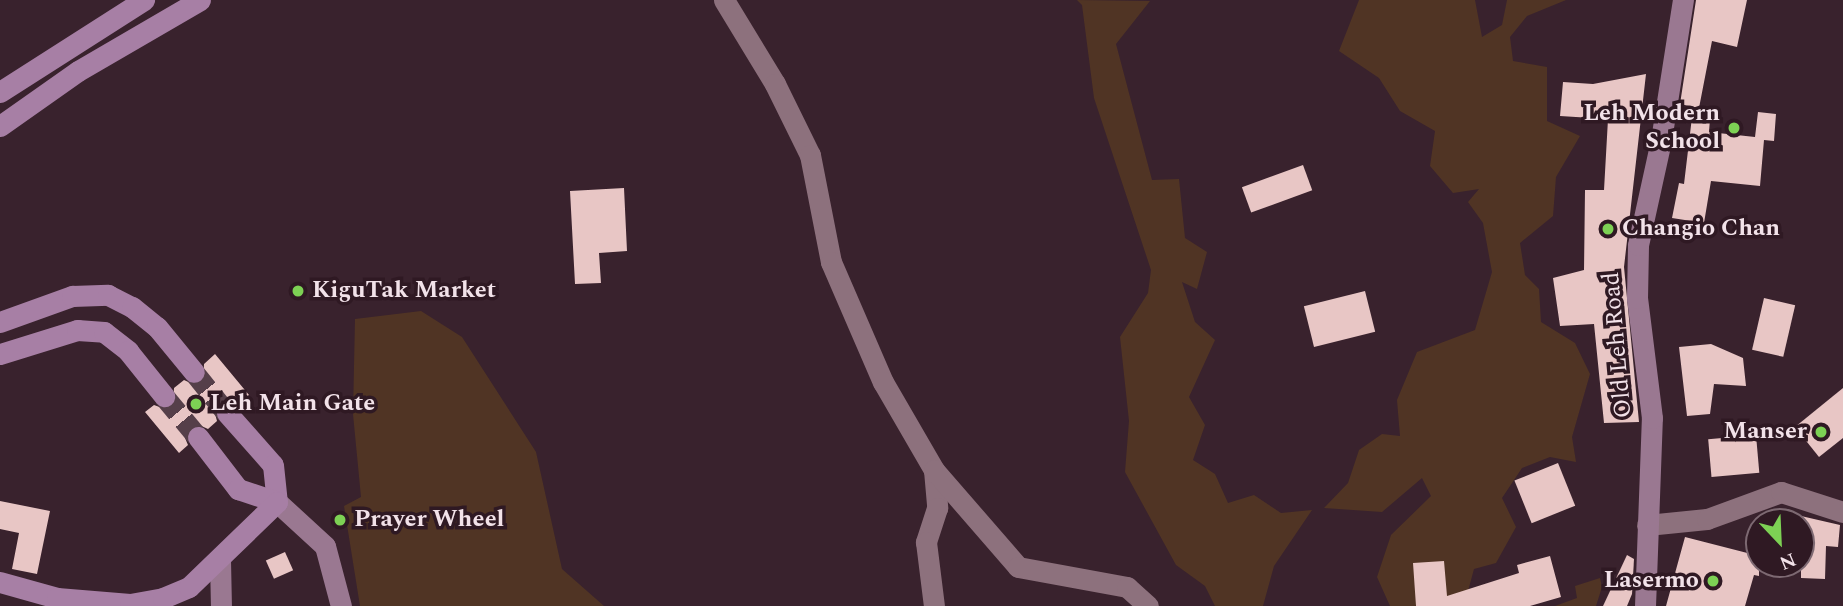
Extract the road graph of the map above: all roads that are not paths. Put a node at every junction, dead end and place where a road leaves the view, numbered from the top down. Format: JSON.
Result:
{"nodes":[{"id":1,"x":145,"y":0,"type":"edge"},
{"id":2,"x":200,"y":0,"type":"edge"},
{"id":3,"x":724,"y":0,"type":"edge"},
{"id":4,"x":1683,"y":0,"type":"edge"},
{"id":5,"x":0,"y":92,"type":"edge"},
{"id":6,"x":0,"y":126,"type":"edge"},
{"id":7,"x":0,"y":323,"type":"edge"},
{"id":8,"x":0,"y":354,"type":"edge"},
{"id":9,"x":194,"y":372,"type":"tunnel mouth"},
{"id":10,"x":164,"y":396,"type":"tunnel mouth"},
{"id":11,"x":228,"y":413,"type":"tunnel mouth"},
{"id":12,"x":198,"y":437,"type":"tunnel mouth"},
{"id":13,"x":934,"y":470,"type":"junction"},
{"id":14,"x":276,"y":502,"type":"junction"},
{"id":15,"x":1843,"y":512,"type":"edge"},
{"id":16,"x":1647,"y":525,"type":"junction"},
{"id":17,"x":220,"y":560,"type":"junction"},
{"id":18,"x":0,"y":582,"type":"edge"},
{"id":19,"x":221,"y":606,"type":"edge"},
{"id":20,"x":341,"y":606,"type":"edge"},
{"id":21,"x":934,"y":606,"type":"edge"},
{"id":22,"x":1148,"y":606,"type":"edge"},
{"id":23,"x":1645,"y":606,"type":"edge"}],
"edges":[{"from":1,"to":5,"type":"main road"},
{"from":2,"to":6,"type":"main road"},
{"from":3,"to":13,"type":"street"},
{"from":4,"to":16,"type":"street","name":"Old Leh Road"},
{"from":7,"to":9,"type":"main road"},
{"from":8,"to":10,"type":"main road"},
{"from":11,"to":14,"type":"main road"},
{"from":12,"to":14,"type":"main road"},
{"from":13,"to":21,"type":"street"},
{"from":13,"to":22,"type":"street"},
{"from":14,"to":17,"type":"main road"},
{"from":14,"to":20,"type":"street"},
{"from":15,"to":16,"type":"street"},
{"from":16,"to":23,"type":"street","name":"Old Leh Road"},
{"from":17,"to":18,"type":"main road"},
{"from":17,"to":19,"type":"street"}]}
